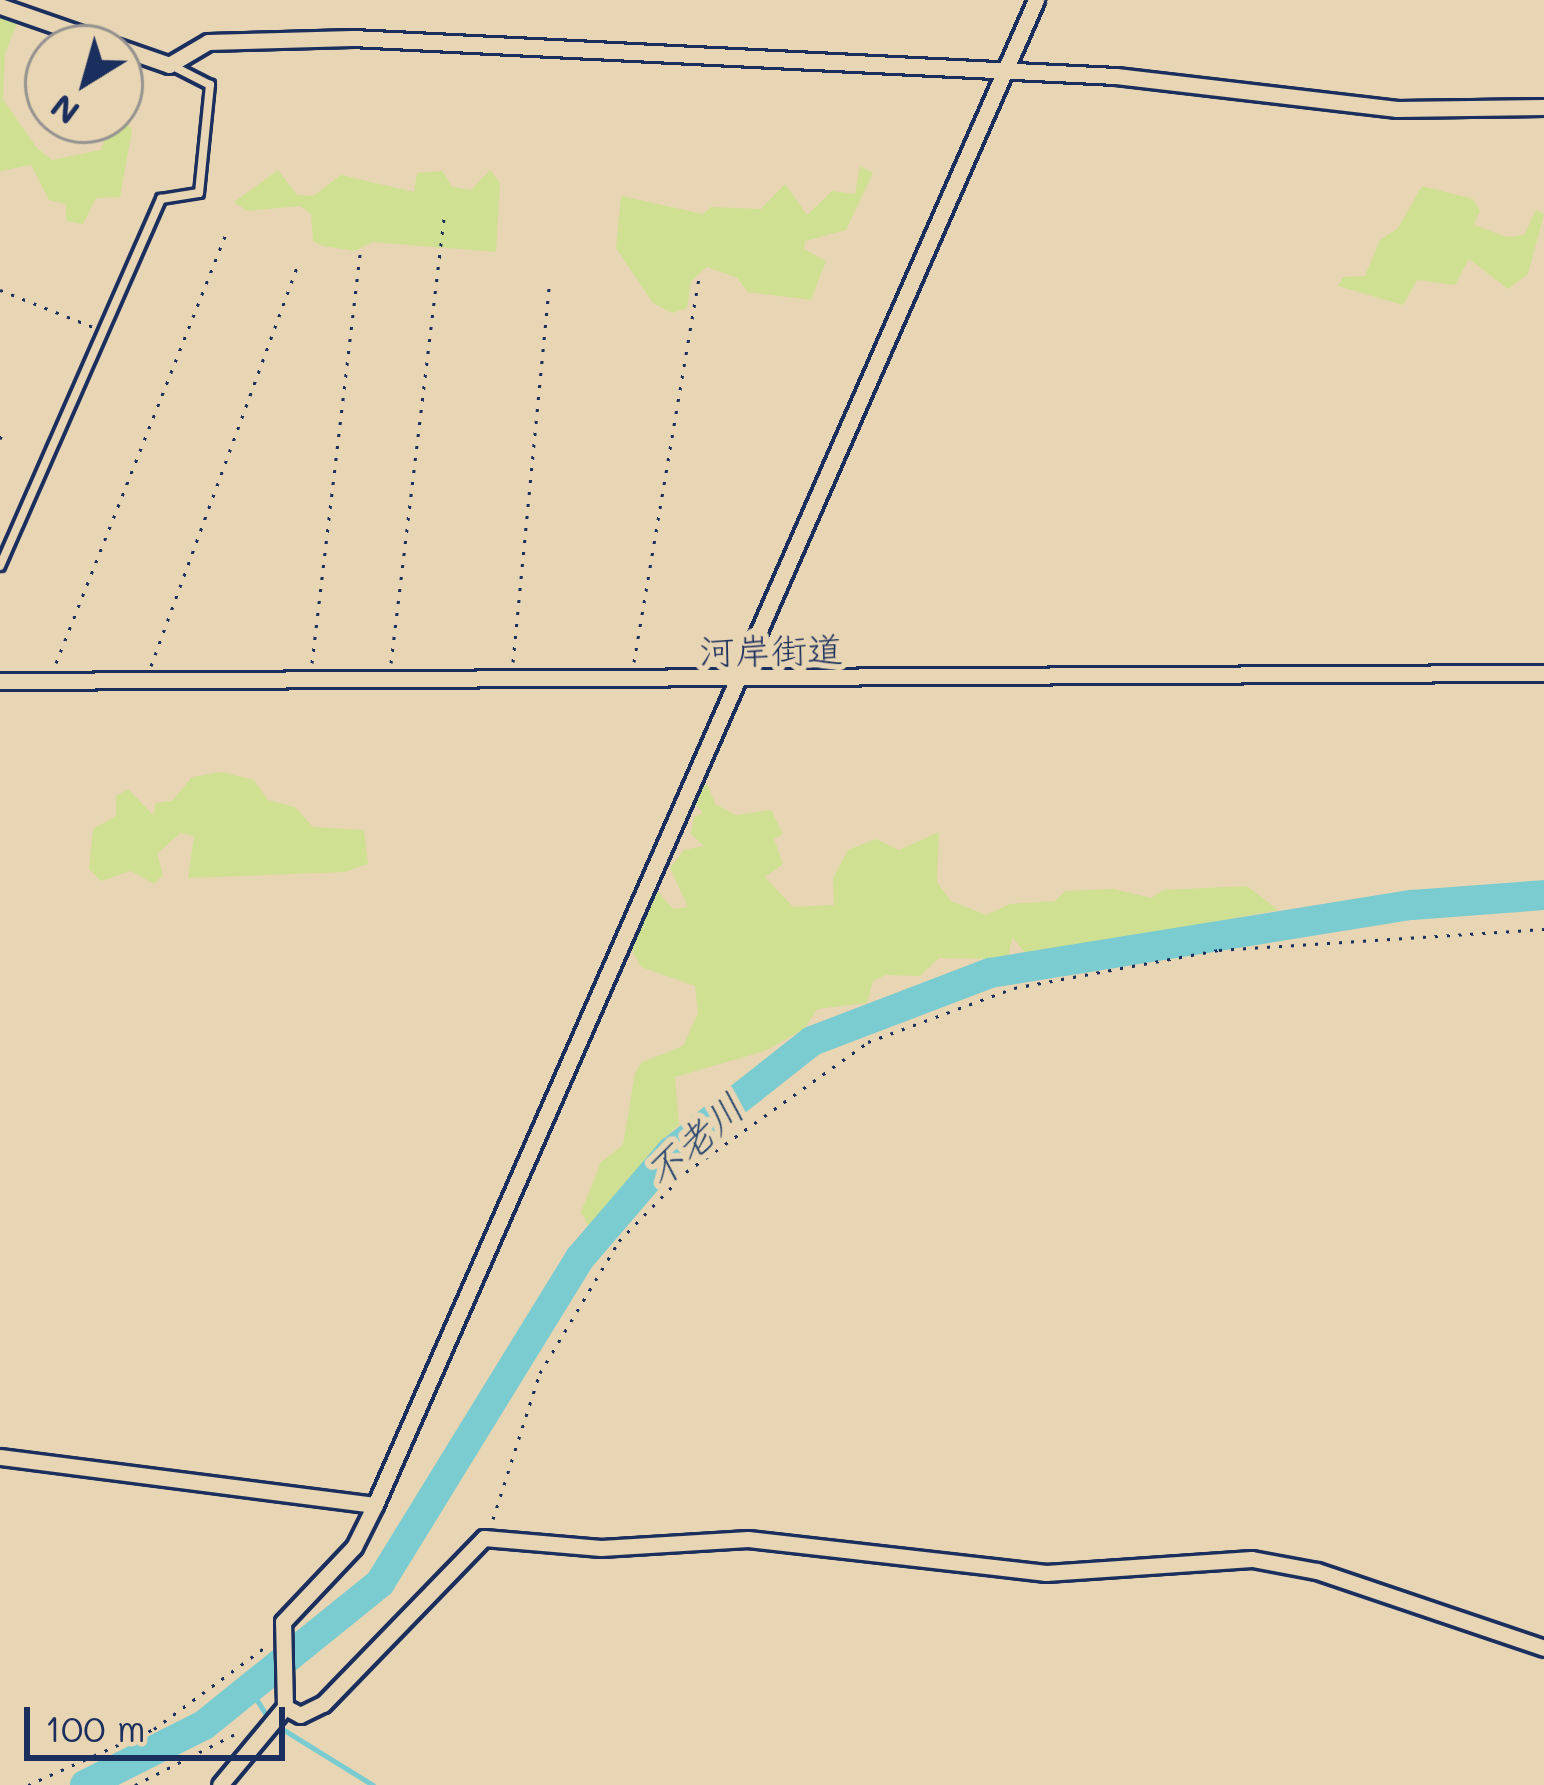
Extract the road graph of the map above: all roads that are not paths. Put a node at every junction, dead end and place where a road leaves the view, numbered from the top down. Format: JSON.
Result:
{"nodes":[{"id":1,"x":1036,"y":0,"type":"edge"},
{"id":2,"x":0,"y":6,"type":"edge"},
{"id":3,"x":29,"y":8,"type":"edge"},
{"id":4,"x":170,"y":65,"type":"junction"},
{"id":5,"x":999,"y":73,"type":"junction"},
{"id":6,"x":1544,"y":107,"type":"edge"},
{"id":7,"x":0,"y":566,"type":"edge"},
{"id":8,"x":1544,"y":674,"type":"edge"},
{"id":9,"x":734,"y":680,"type":"junction"},
{"id":10,"x":0,"y":681,"type":"edge"},
{"id":11,"x":0,"y":1457,"type":"edge"},
{"id":12,"x":375,"y":1505,"type":"junction"},
{"id":13,"x":1544,"y":1648,"type":"edge"},
{"id":14,"x":285,"y":1707,"type":"junction"},
{"id":15,"x":220,"y":1785,"type":"edge"}],
"edges":[{"from":1,"to":5,"type":"street"},
{"from":2,"to":3,"type":"street"},
{"from":3,"to":4,"type":"street"},
{"from":4,"to":5,"type":"street"},
{"from":4,"to":7,"type":"lane"},
{"from":5,"to":6,"type":"street"},
{"from":5,"to":9,"type":"street"},
{"from":8,"to":9,"type":"street","name":"河岸街道"},
{"from":9,"to":10,"type":"street","name":"河岸街道"},
{"from":9,"to":12,"type":"street"},
{"from":11,"to":12,"type":"street"},
{"from":12,"to":14,"type":"street"},
{"from":13,"to":14,"type":"street"},
{"from":14,"to":15,"type":"street"}]}
